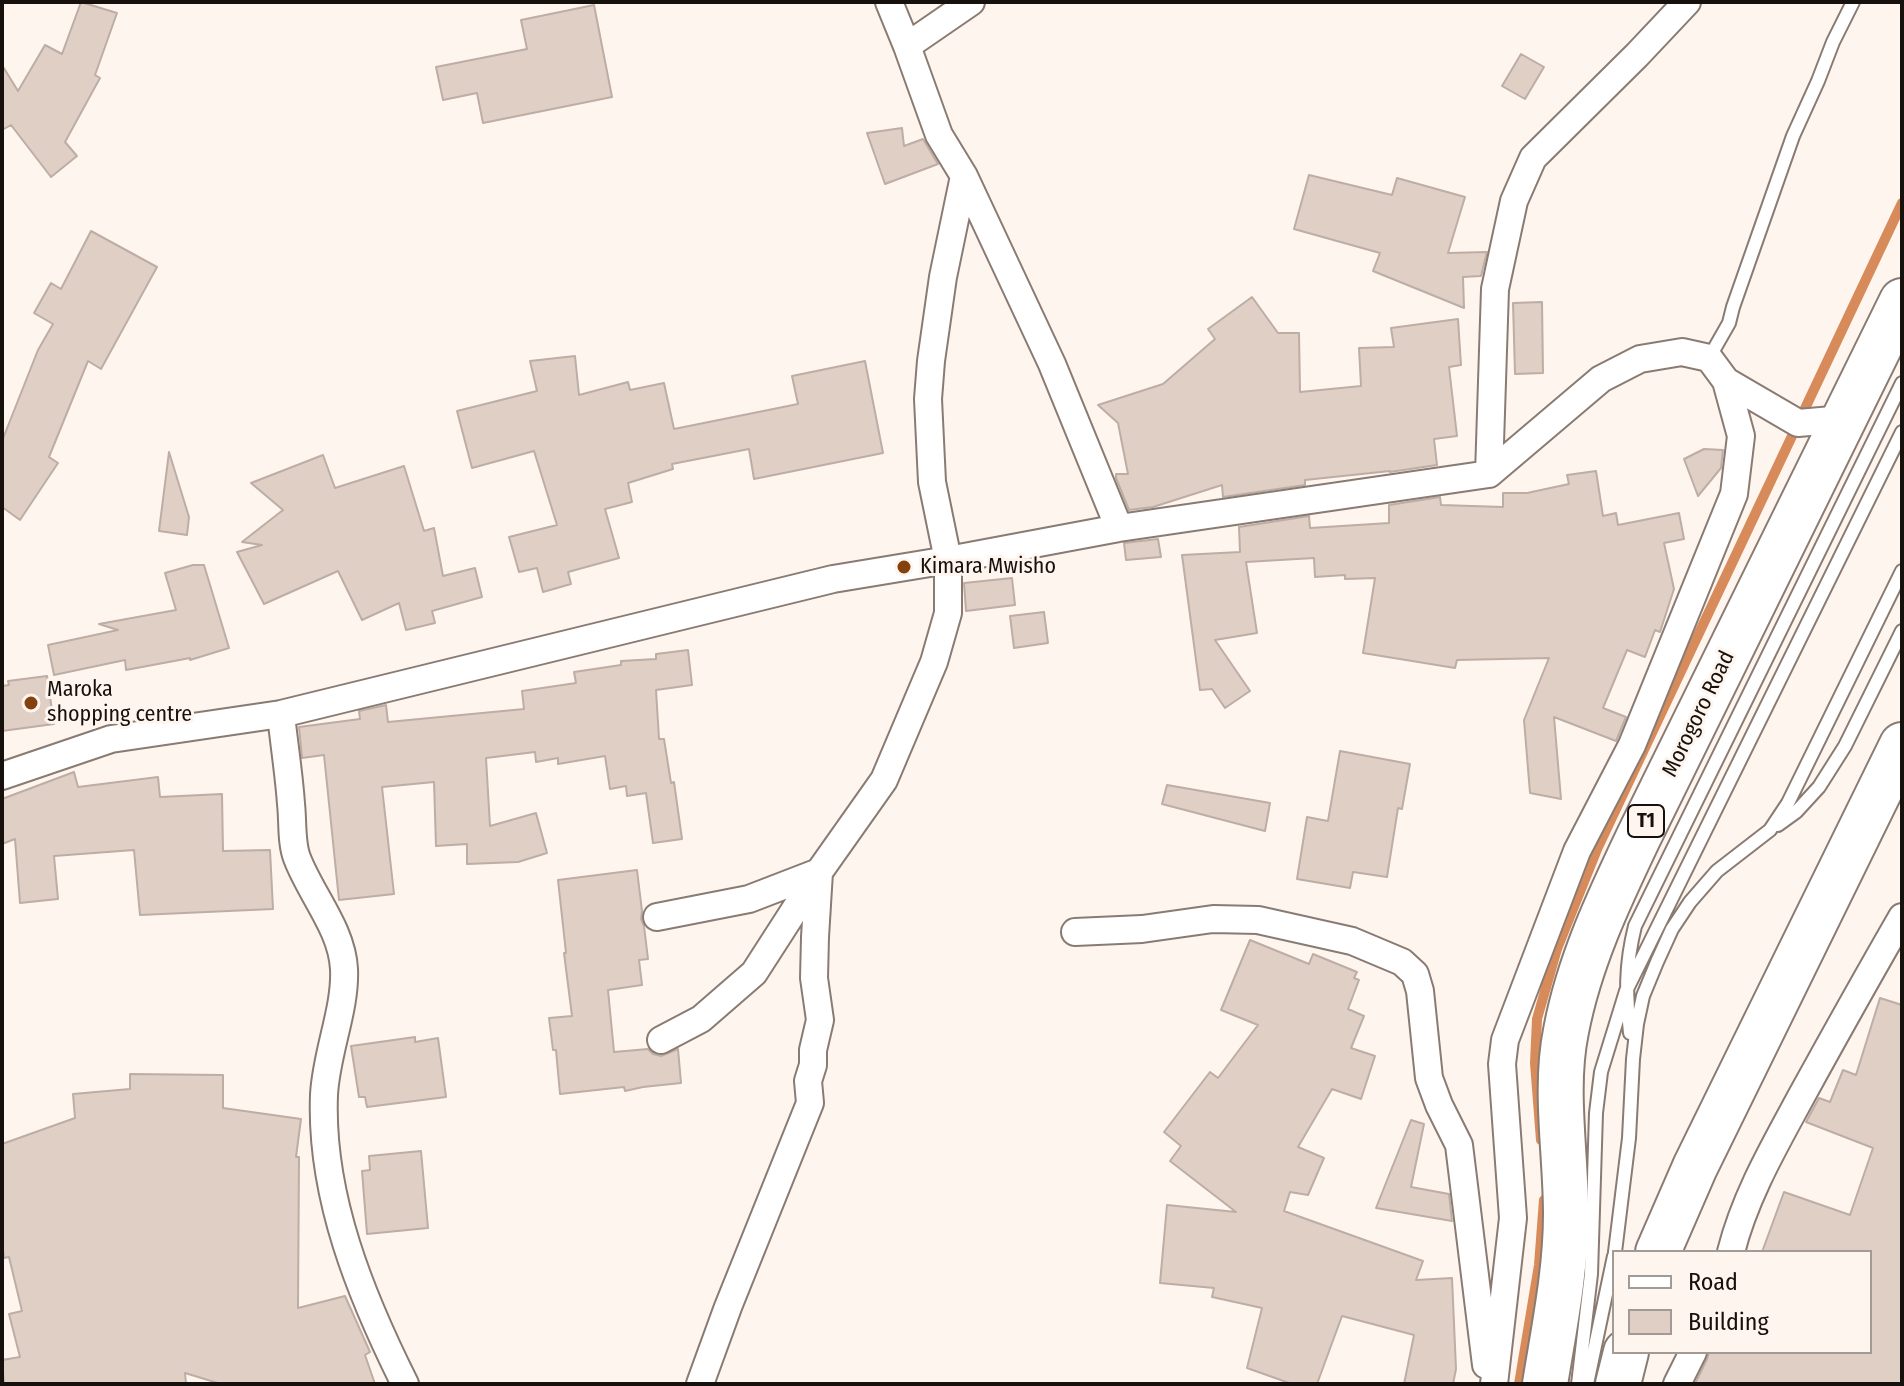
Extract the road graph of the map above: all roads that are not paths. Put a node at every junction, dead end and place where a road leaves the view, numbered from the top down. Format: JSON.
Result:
{"nodes":[{"id":1,"x":889,"y":2,"type":"edge"},
{"id":2,"x":971,"y":2,"type":"edge"},
{"id":3,"x":1687,"y":2,"type":"edge"},
{"id":4,"x":1853,"y":2,"type":"edge"},
{"id":5,"x":907,"y":46,"type":"junction"},
{"id":6,"x":964,"y":176,"type":"junction"},
{"id":7,"x":1902,"y":301,"type":"edge"},
{"id":8,"x":1709,"y":358,"type":"junction"},
{"id":9,"x":1726,"y":381,"type":"junction"},
{"id":10,"x":1902,"y":383,"type":"edge"},
{"id":11,"x":1844,"y":419,"type":"junction"},
{"id":12,"x":1902,"y":432,"type":"edge"},
{"id":13,"x":1489,"y":474,"type":"junction"},
{"id":14,"x":1119,"y":528,"type":"junction"},
{"id":15,"x":948,"y":560,"type":"junction"},
{"id":16,"x":1902,"y":571,"type":"edge"},
{"id":17,"x":1902,"y":631,"type":"edge"},
{"id":18,"x":281,"y":714,"type":"junction"},
{"id":19,"x":1902,"y":745,"type":"edge"},
{"id":20,"x":2,"y":776,"type":"edge"},
{"id":21,"x":1770,"y":830,"type":"junction"},
{"id":22,"x":819,"y":872,"type":"junction"},
{"id":23,"x":657,"y":917,"type":"dead end"},
{"id":24,"x":1902,"y":917,"type":"edge"},
{"id":25,"x":1075,"y":932,"type":"dead end"},
{"id":26,"x":1626,"y":991,"type":"junction"},
{"id":27,"x":661,"y":1040,"type":"dead end"},
{"id":28,"x":1633,"y":1059,"type":"junction"},
{"id":29,"x":1615,"y":1250,"type":"edge"},
{"id":30,"x":1659,"y":1250,"type":"edge"},
{"id":31,"x":1732,"y":1250,"type":"edge"},
{"id":32,"x":1612,"y":1264,"type":"edge"},
{"id":33,"x":1626,"y":1354,"type":"edge"},
{"id":34,"x":1692,"y":1354,"type":"edge"},
{"id":35,"x":405,"y":1384,"type":"edge"},
{"id":36,"x":700,"y":1384,"type":"edge"},
{"id":37,"x":1492,"y":1384,"type":"edge"},
{"id":38,"x":1545,"y":1384,"type":"edge"},
{"id":39,"x":1578,"y":1384,"type":"edge"},
{"id":40,"x":1587,"y":1384,"type":"edge"},
{"id":41,"x":1618,"y":1384,"type":"edge"},
{"id":42,"x":1677,"y":1384,"type":"edge"}],
"edges":[{"from":1,"to":5,"type":"street"},
{"from":2,"to":5,"type":"street"},
{"from":3,"to":13,"type":"street"},
{"from":4,"to":8,"type":"lane"},
{"from":5,"to":6,"type":"street"},
{"from":6,"to":14,"type":"street"},
{"from":6,"to":15,"type":"street"},
{"from":7,"to":11,"type":"highway","name":"Morogoro Road","number":"T1"},
{"from":8,"to":9,"type":"street"},
{"from":8,"to":13,"type":"street"},
{"from":9,"to":11,"type":"street"},
{"from":9,"to":37,"type":"street"},
{"from":10,"to":26,"type":"lane","name":"Morogoro Road"},
{"from":11,"to":38,"type":"highway","name":"Morogoro Road","number":"T1"},
{"from":12,"to":26,"type":"lane","name":"Morogoro Road"},
{"from":13,"to":14,"type":"street"},
{"from":14,"to":15,"type":"street"},
{"from":15,"to":18,"type":"street"},
{"from":15,"to":22,"type":"street"},
{"from":16,"to":21,"type":"lane","name":"Morogoro Road"},
{"from":17,"to":21,"type":"lane","name":"Morogoro Road"},
{"from":18,"to":20,"type":"street"},
{"from":18,"to":35,"type":"street"},
{"from":19,"to":30,"type":"highway"},
{"from":21,"to":28,"type":"lane","name":"Morogoro Road"},
{"from":22,"to":23,"type":"street"},
{"from":22,"to":27,"type":"street"},
{"from":22,"to":36,"type":"street"},
{"from":24,"to":31,"type":"street"},
{"from":25,"to":37,"type":"street"},
{"from":26,"to":28,"type":"lane","name":"Morogoro Road"},
{"from":26,"to":39,"type":"lane","name":"Morogoro Road"},
{"from":28,"to":29,"type":"lane","name":"Morogoro Road"},
{"from":32,"to":40,"type":"lane","name":"Morogoro Road"},
{"from":33,"to":41,"type":"highway"},
{"from":34,"to":42,"type":"street"}]}
